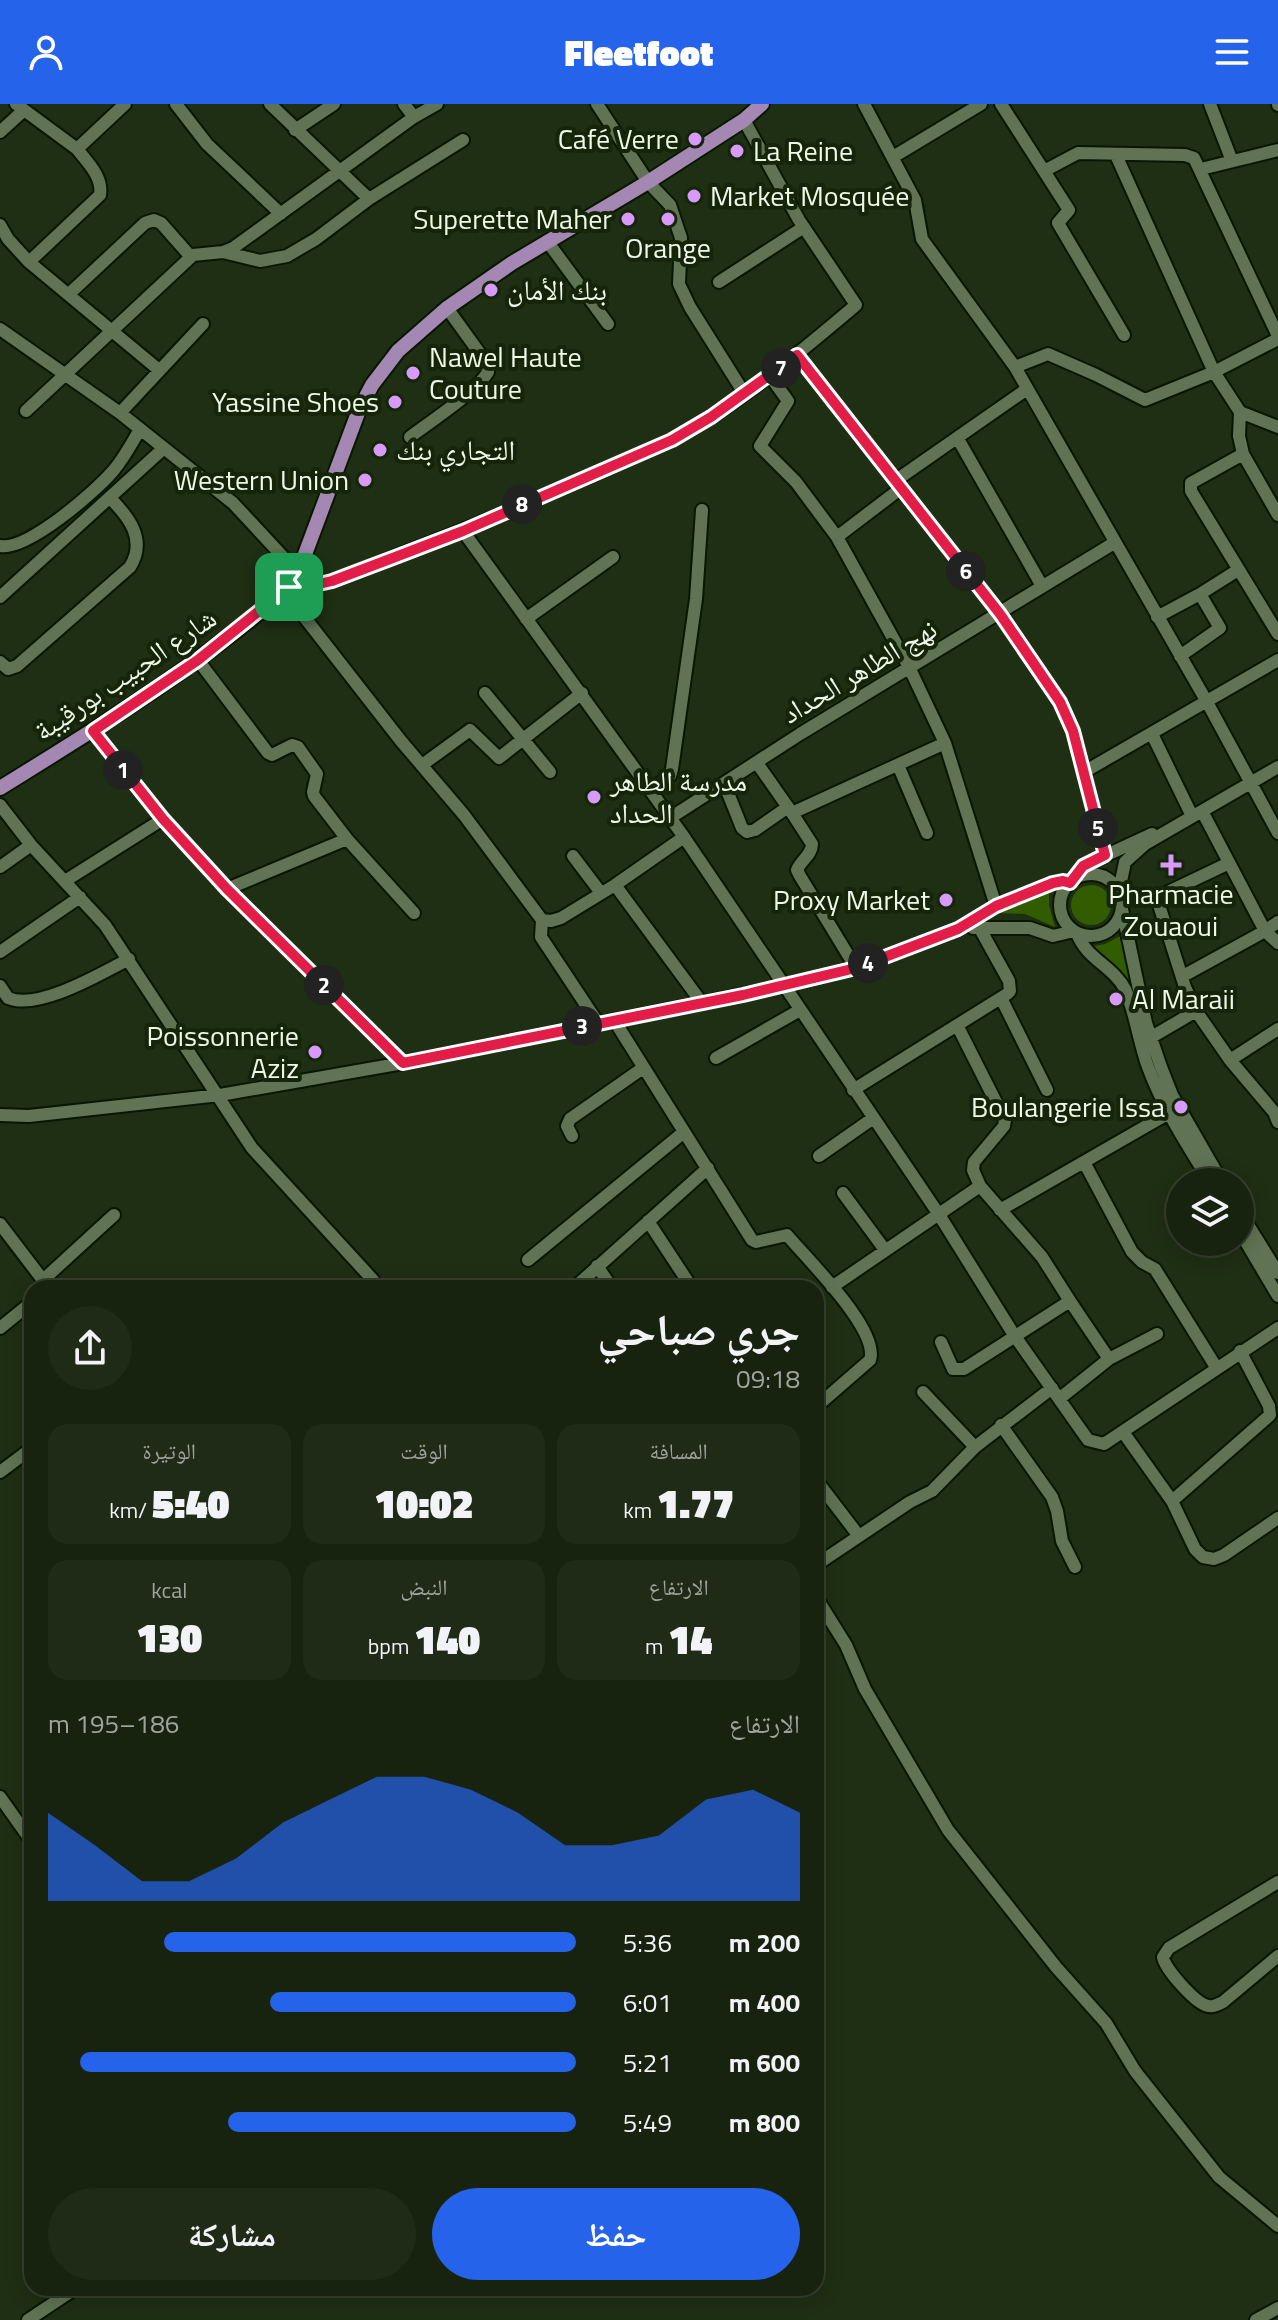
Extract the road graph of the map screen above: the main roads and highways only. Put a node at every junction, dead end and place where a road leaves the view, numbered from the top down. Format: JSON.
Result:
{"nodes":[{"id":1,"x":762,"y":104,"type":"edge"},
{"id":2,"x":0,"y":788,"type":"edge"}],
"edges":[{"from":1,"to":2,"type":"main road","name":"شارع الحبيب بورقيبة"}]}
